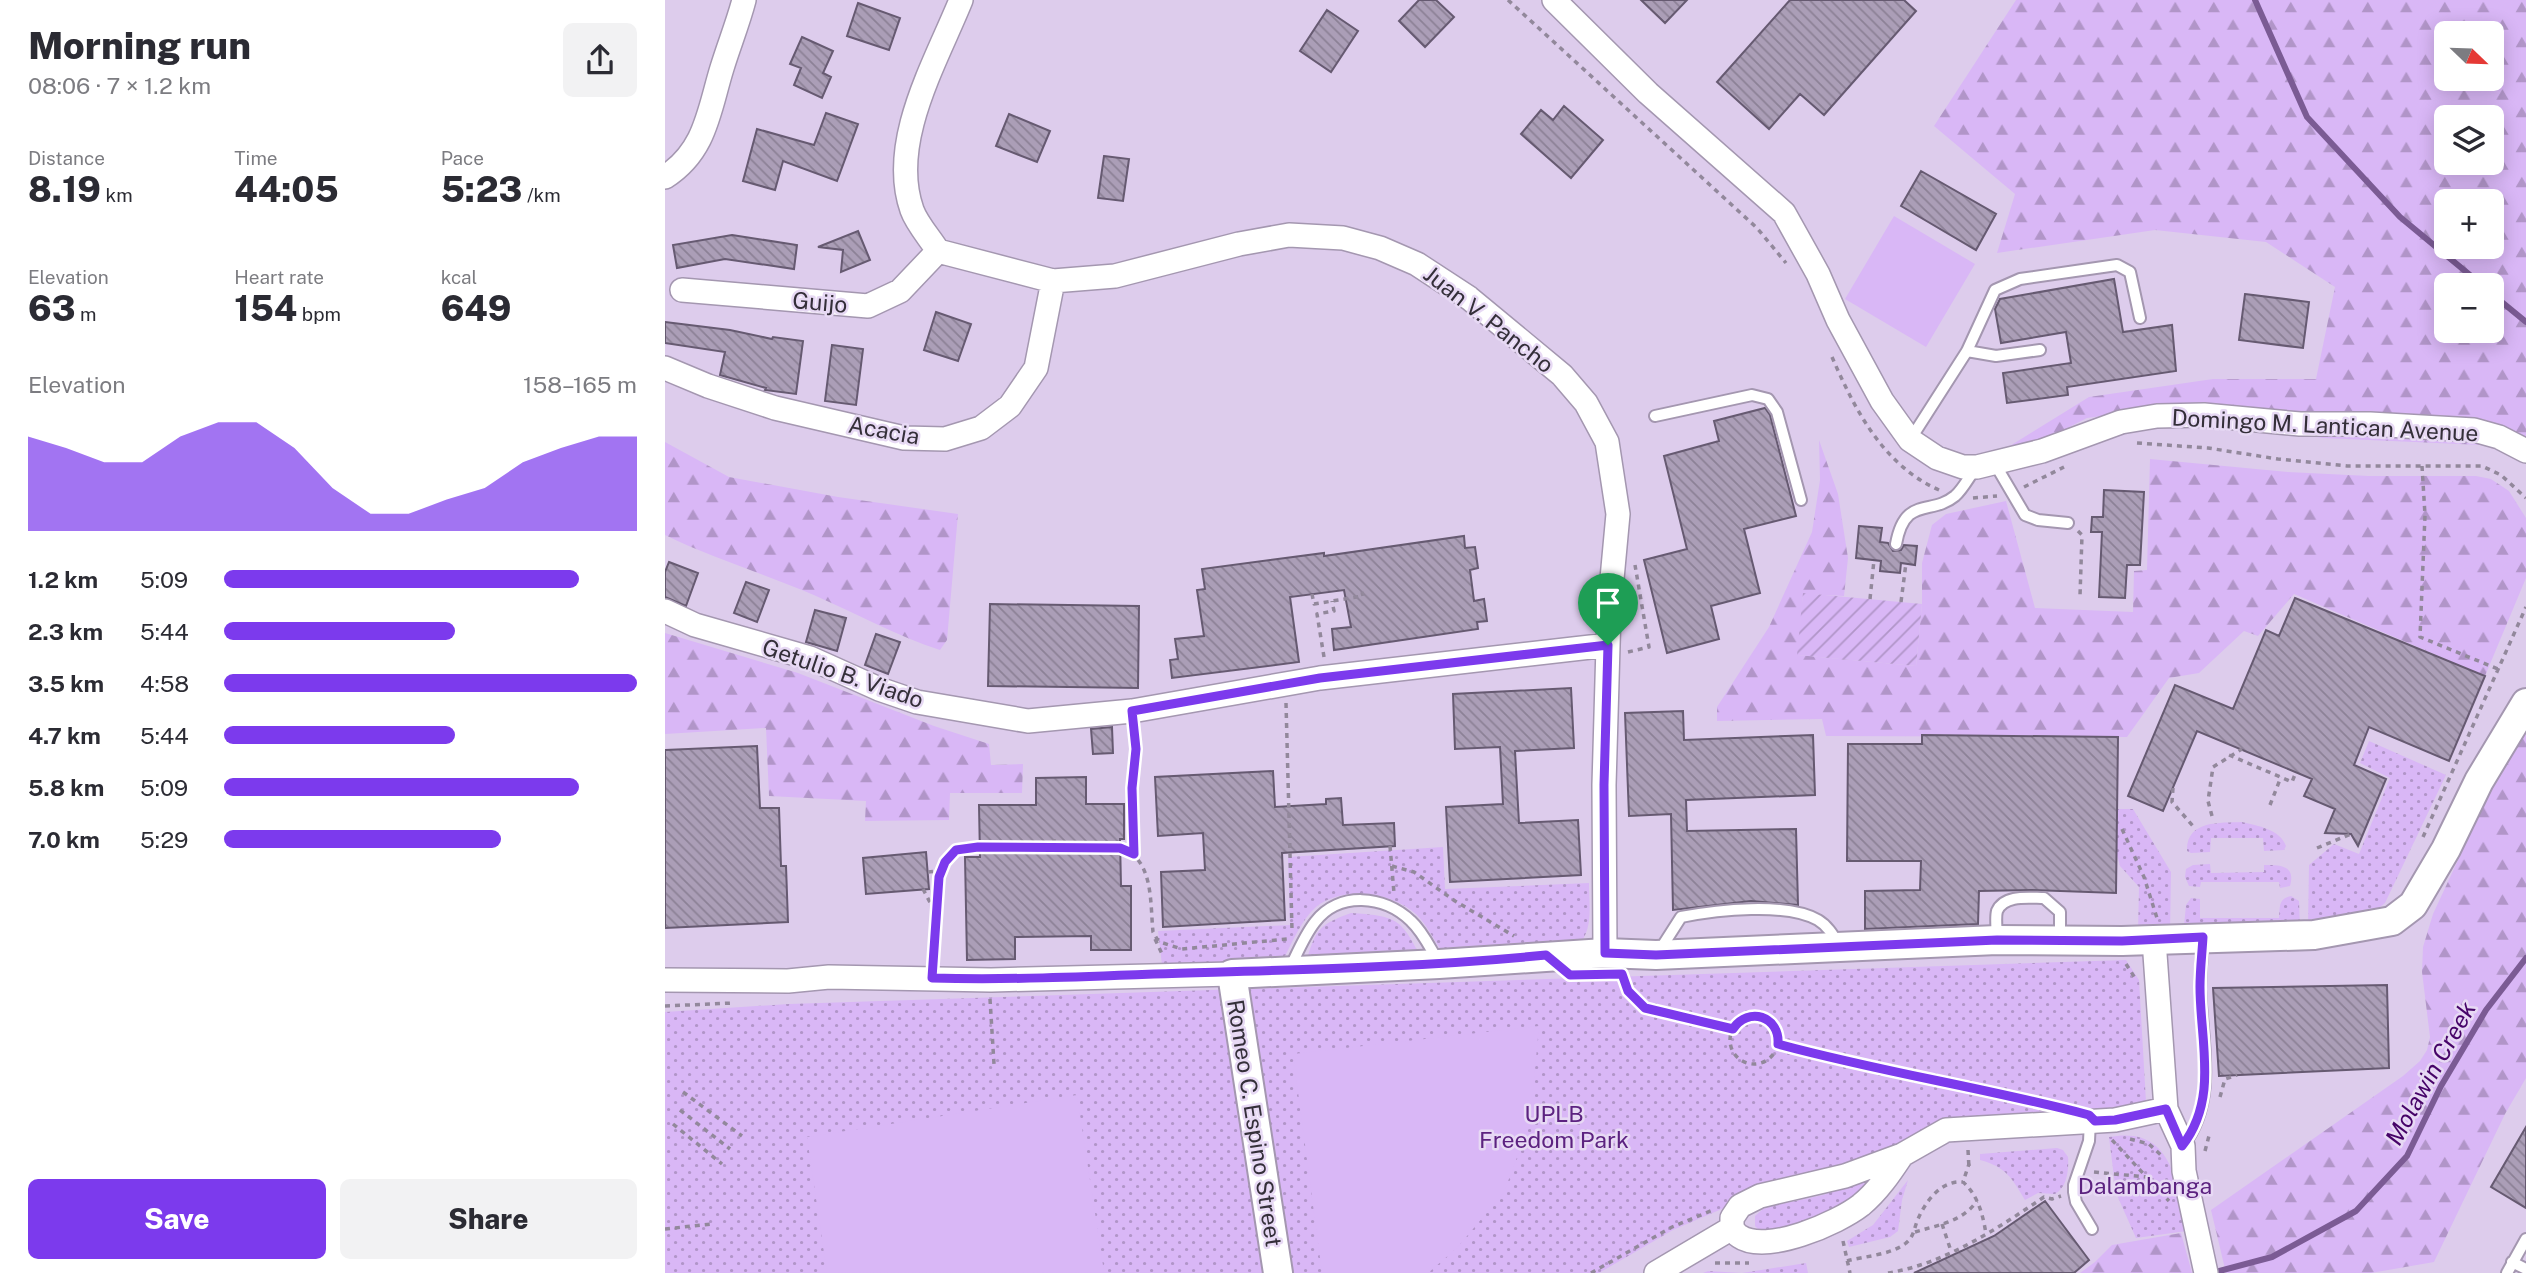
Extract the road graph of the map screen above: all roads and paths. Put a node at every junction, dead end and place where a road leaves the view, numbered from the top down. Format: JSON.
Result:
{"nodes":[{"id":1,"x":744,"y":0,"type":"edge"},
{"id":2,"x":961,"y":0,"type":"edge"},
{"id":3,"x":1554,"y":0,"type":"edge"},
{"id":4,"x":665,"y":177,"type":"edge"},
{"id":5,"x":938,"y":251,"type":"junction"},
{"id":6,"x":1053,"y":281,"type":"junction"},
{"id":7,"x":682,"y":290,"type":"dead end"},
{"id":8,"x":2140,"y":318,"type":"dead end"},
{"id":9,"x":2040,"y":350,"type":"dead end"},
{"id":10,"x":1967,"y":351,"type":"junction"},
{"id":11,"x":665,"y":368,"type":"edge"},
{"id":12,"x":1655,"y":416,"type":"dead end"},
{"id":13,"x":1910,"y":440,"type":"junction"},
{"id":14,"x":2526,"y":450,"type":"edge"},
{"id":15,"x":1986,"y":465,"type":"junction"},
{"id":16,"x":2422,"y":466,"type":"dead end"},
{"id":17,"x":1801,"y":500,"type":"dead end"},
{"id":18,"x":2068,"y":523,"type":"joint"},
{"id":19,"x":1896,"y":544,"type":"dead end"},
{"id":20,"x":1633,"y":554,"type":"dead end"},
{"id":21,"x":1874,"y":560,"type":"dead end"},
{"id":22,"x":1906,"y":564,"type":"dead end"},
{"id":23,"x":1362,"y":592,"type":"dead end"},
{"id":24,"x":1312,"y":594,"type":"dead end"},
{"id":25,"x":2080,"y":596,"type":"dead end"},
{"id":26,"x":1870,"y":599,"type":"dead end"},
{"id":27,"x":1332,"y":601,"type":"junction"},
{"id":28,"x":1901,"y":603,"type":"dead end"},
{"id":29,"x":2526,"y":608,"type":"edge"},
{"id":30,"x":665,"y":611,"type":"edge"},
{"id":31,"x":1608,"y":645,"type":"junction"},
{"id":32,"x":1649,"y":647,"type":"dead end"},
{"id":33,"x":1324,"y":657,"type":"dead end"},
{"id":34,"x":2498,"y":669,"type":"junction"},
{"id":35,"x":1286,"y":684,"type":"junction"},
{"id":36,"x":2526,"y":703,"type":"edge"},
{"id":37,"x":1132,"y":711,"type":"junction"},
{"id":38,"x":2242,"y":749,"type":"dead end"},
{"id":39,"x":2229,"y":755,"type":"junction"},
{"id":40,"x":2296,"y":772,"type":"dead end"},
{"id":41,"x":2281,"y":777,"type":"junction"},
{"id":42,"x":2173,"y":788,"type":"dead end"},
{"id":43,"x":2270,"y":805,"type":"dead end"},
{"id":44,"x":2212,"y":816,"type":"dead end"},
{"id":45,"x":2193,"y":826,"type":"dead end"},
{"id":46,"x":2122,"y":828,"type":"dead end"},
{"id":47,"x":2351,"y":834,"type":"dead end"},
{"id":48,"x":1054,"y":839,"type":"dead end"},
{"id":49,"x":2420,"y":845,"type":"dead end"},
{"id":50,"x":1390,"y":846,"type":"dead end"},
{"id":51,"x":1054,"y":847,"type":"junction"},
{"id":52,"x":2318,"y":848,"type":"dead end"},
{"id":53,"x":1134,"y":854,"type":"junction"},
{"id":54,"x":1392,"y":866,"type":"junction"},
{"id":55,"x":941,"y":871,"type":"junction"},
{"id":56,"x":928,"y":872,"type":"dead end"},
{"id":57,"x":923,"y":889,"type":"dead end"},
{"id":58,"x":1395,"y":910,"type":"junction"},
{"id":59,"x":937,"y":915,"type":"junction"},
{"id":60,"x":1515,"y":937,"type":"dead end"},
{"id":61,"x":2203,"y":937,"type":"junction"},
{"id":62,"x":1997,"y":940,"type":"junction"},
{"id":63,"x":2060,"y":940,"type":"junction"},
{"id":64,"x":2160,"y":940,"type":"junction"},
{"id":65,"x":1840,"y":946,"type":"junction"},
{"id":66,"x":1656,"y":955,"type":"junction"},
{"id":67,"x":2121,"y":958,"type":"dead end"},
{"id":68,"x":1613,"y":963,"type":"junction"},
{"id":69,"x":1439,"y":964,"type":"junction"},
{"id":70,"x":1289,"y":971,"type":"junction"},
{"id":71,"x":1232,"y":974,"type":"junction"},
{"id":72,"x":932,"y":978,"type":"junction"},
{"id":73,"x":665,"y":980,"type":"edge"},
{"id":74,"x":2136,"y":980,"type":"dead end"},
{"id":75,"x":992,"y":1024,"type":"dead end"},
{"id":76,"x":1733,"y":1029,"type":"junction"},
{"id":77,"x":1778,"y":1044,"type":"junction"},
{"id":78,"x":994,"y":1064,"type":"dead end"},
{"id":79,"x":2237,"y":1075,"type":"dead end"},
{"id":80,"x":683,"y":1093,"type":"dead end"},
{"id":81,"x":2043,"y":1103,"type":"dead end"},
{"id":82,"x":2218,"y":1105,"type":"dead end"},
{"id":83,"x":2166,"y":1109,"type":"junction"},
{"id":84,"x":680,"y":1110,"type":"dead end"},
{"id":85,"x":673,"y":1124,"type":"dead end"},
{"id":86,"x":2213,"y":1124,"type":"dead end"},
{"id":87,"x":2090,"y":1131,"type":"junction"},
{"id":88,"x":742,"y":1136,"type":"dead end"},
{"id":89,"x":2120,"y":1139,"type":"dead end"},
{"id":90,"x":2127,"y":1139,"type":"dead end"},
{"id":91,"x":2112,"y":1140,"type":"junction"},
{"id":92,"x":2182,"y":1146,"type":"junction"},
{"id":93,"x":1967,"y":1148,"type":"dead end"},
{"id":94,"x":730,"y":1149,"type":"dead end"},
{"id":95,"x":1902,"y":1155,"type":"junction"},
{"id":96,"x":2203,"y":1161,"type":"dead end"},
{"id":97,"x":722,"y":1164,"type":"dead end"},
{"id":98,"x":2168,"y":1166,"type":"dead end"},
{"id":99,"x":2077,"y":1177,"type":"junction"},
{"id":100,"x":2148,"y":1178,"type":"junction"},
{"id":101,"x":1962,"y":1182,"type":"junction"},
{"id":102,"x":1977,"y":1201,"type":"junction"},
{"id":103,"x":2172,"y":1204,"type":"dead end"},
{"id":104,"x":711,"y":1224,"type":"dead end"},
{"id":105,"x":1942,"y":1224,"type":"junction"},
{"id":106,"x":1732,"y":1228,"type":"junction"},
{"id":107,"x":665,"y":1229,"type":"edge"},
{"id":108,"x":2092,"y":1229,"type":"dead end"},
{"id":109,"x":1915,"y":1232,"type":"junction"},
{"id":110,"x":1986,"y":1234,"type":"junction"},
{"id":111,"x":1842,"y":1238,"type":"dead end"},
{"id":112,"x":2526,"y":1240,"type":"edge"},
{"id":113,"x":1951,"y":1251,"type":"junction"},
{"id":114,"x":1847,"y":1261,"type":"junction"},
{"id":115,"x":2512,"y":1262,"type":"junction"},
{"id":116,"x":2526,"y":1269,"type":"edge"},
{"id":117,"x":1278,"y":1273,"type":"edge"},
{"id":118,"x":1656,"y":1273,"type":"edge"},
{"id":119,"x":1850,"y":1273,"type":"edge"},
{"id":120,"x":1888,"y":1273,"type":"edge"},
{"id":121,"x":2206,"y":1273,"type":"edge"},
{"id":122,"x":2507,"y":1273,"type":"edge"}],
"edges":[{"from":1,"to":4,"type":"street"},
{"from":2,"to":5,"type":"street"},
{"from":3,"to":13,"type":"street","name":"Domingo M. Lantican Avenue"},
{"from":5,"to":6,"type":"street","name":"Juan V. Pancho"},
{"from":5,"to":7,"type":"street","name":"Guijo"},
{"from":6,"to":11,"type":"street","name":"Acacia"},
{"from":6,"to":31,"type":"street","name":"Juan V. Pancho"},
{"from":8,"to":10,"type":"lane"},
{"from":9,"to":10,"type":"lane"},
{"from":10,"to":13,"type":"lane"},
{"from":12,"to":17,"type":"lane"},
{"from":13,"to":15,"type":"street","name":"Domingo M. Lantican Avenue"},
{"from":14,"to":15,"type":"street","name":"Domingo M. Lantican Avenue"},
{"from":15,"to":18,"type":"lane"},
{"from":15,"to":19,"type":"lane"},
{"from":16,"to":34,"type":"path"},
{"from":18,"to":25,"type":"path"},
{"from":20,"to":32,"type":"path"},
{"from":21,"to":26,"type":"path"},
{"from":22,"to":28,"type":"path"},
{"from":23,"to":27,"type":"path"},
{"from":24,"to":27,"type":"path"},
{"from":27,"to":33,"type":"path"},
{"from":29,"to":34,"type":"path"},
{"from":30,"to":37,"type":"street","name":"Getulio B. Viado"},
{"from":31,"to":35,"type":"street","name":"Getulio B. Viado"},
{"from":31,"to":68,"type":"street","name":"Juan V. Pancho"},
{"from":34,"to":49,"type":"path"},
{"from":35,"to":37,"type":"street","name":"Getulio B. Viado"},
{"from":35,"to":53,"type":"path"},
{"from":36,"to":61,"type":"street"},
{"from":37,"to":53,"type":"path"},
{"from":38,"to":39,"type":"path"},
{"from":39,"to":41,"type":"path"},
{"from":39,"to":44,"type":"path"},
{"from":40,"to":41,"type":"path"},
{"from":41,"to":43,"type":"path"},
{"from":42,"to":45,"type":"path"},
{"from":46,"to":64,"type":"path"},
{"from":47,"to":52,"type":"path"},
{"from":48,"to":51,"type":"path"},
{"from":50,"to":54,"type":"path"},
{"from":51,"to":53,"type":"path"},
{"from":51,"to":55,"type":"path"},
{"from":54,"to":58,"type":"path"},
{"from":54,"to":60,"type":"path"},
{"from":55,"to":56,"type":"path"},
{"from":55,"to":59,"type":"path"},
{"from":57,"to":59,"type":"path"},
{"from":58,"to":69,"type":"lane"},
{"from":58,"to":70,"type":"lane"},
{"from":59,"to":72,"type":"path"},
{"from":61,"to":64,"type":"street"},
{"from":61,"to":92,"type":"lane"},
{"from":62,"to":63,"type":"street"},
{"from":62,"to":63,"type":"lane"},
{"from":62,"to":65,"type":"street"},
{"from":63,"to":64,"type":"street"},
{"from":64,"to":83,"type":"street"},
{"from":65,"to":66,"type":"street"},
{"from":65,"to":66,"type":"lane"},
{"from":66,"to":68,"type":"street"},
{"from":67,"to":74,"type":"path"},
{"from":68,"to":69,"type":"street"},
{"from":68,"to":76,"type":"path"},
{"from":69,"to":70,"type":"street"},
{"from":70,"to":71,"type":"street"},
{"from":71,"to":72,"type":"street"},
{"from":71,"to":117,"type":"street","name":"Romeo C. Espino Street"},
{"from":72,"to":73,"type":"street"},
{"from":75,"to":78,"type":"path"},
{"from":76,"to":77,"type":"path"},
{"from":76,"to":77,"type":"path"},
{"from":77,"to":81,"type":"path"},
{"from":79,"to":82,"type":"path"},
{"from":80,"to":88,"type":"path"},
{"from":83,"to":87,"type":"street"},
{"from":83,"to":92,"type":"street"},
{"from":84,"to":94,"type":"path"},
{"from":85,"to":97,"type":"path"},
{"from":86,"to":96,"type":"path"},
{"from":87,"to":91,"type":"path"},
{"from":87,"to":95,"type":"street"},
{"from":87,"to":99,"type":"lane"},
{"from":89,"to":91,"type":"path"},
{"from":90,"to":98,"type":"path"},
{"from":91,"to":100,"type":"path"},
{"from":92,"to":121,"type":"street"},
{"from":93,"to":101,"type":"path"},
{"from":95,"to":106,"type":"street"},
{"from":95,"to":106,"type":"street"},
{"from":99,"to":100,"type":"path"},
{"from":99,"to":108,"type":"lane"},
{"from":99,"to":110,"type":"path"},
{"from":100,"to":103,"type":"path"},
{"from":101,"to":102,"type":"path"},
{"from":101,"to":109,"type":"path"},
{"from":102,"to":105,"type":"path"},
{"from":102,"to":110,"type":"path"},
{"from":104,"to":107,"type":"path"},
{"from":105,"to":109,"type":"path"},
{"from":105,"to":113,"type":"path"},
{"from":106,"to":118,"type":"street"},
{"from":109,"to":114,"type":"path"},
{"from":110,"to":113,"type":"path"},
{"from":111,"to":114,"type":"path"},
{"from":112,"to":115,"type":"lane"},
{"from":113,"to":120,"type":"path"},
{"from":114,"to":119,"type":"path"},
{"from":115,"to":116,"type":"lane"},
{"from":115,"to":122,"type":"lane"}]}
